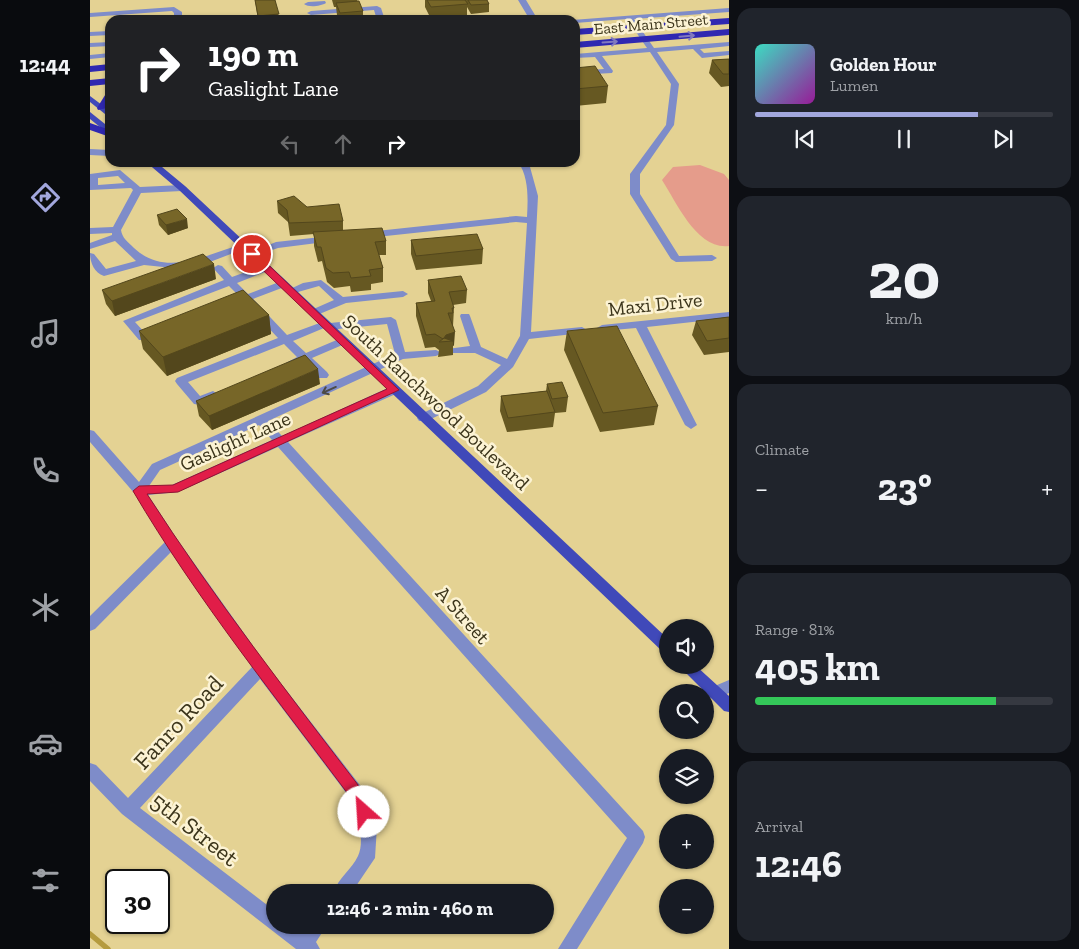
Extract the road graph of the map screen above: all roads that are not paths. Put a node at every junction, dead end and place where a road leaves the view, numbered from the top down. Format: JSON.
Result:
{"nodes":[{"id":1,"x":522,"y":0,"type":"edge"},
{"id":2,"x":308,"y":2,"type":"edge"},
{"id":3,"x":321,"y":2,"type":"edge"},
{"id":4,"x":729,"y":10,"type":"edge"},
{"id":5,"x":332,"y":11,"type":"junction"},
{"id":6,"x":90,"y":15,"type":"edge"},
{"id":7,"x":178,"y":15,"type":"edge"},
{"id":8,"x":312,"y":15,"type":"edge"},
{"id":9,"x":316,"y":15,"type":"edge"},
{"id":10,"x":332,"y":15,"type":"edge"},
{"id":11,"x":380,"y":15,"type":"edge"},
{"id":12,"x":531,"y":15,"type":"edge"},
{"id":13,"x":629,"y":17,"type":"junction"},
{"id":14,"x":580,"y":21,"type":"edge"},
{"id":15,"x":729,"y":21,"type":"edge"},
{"id":16,"x":636,"y":28,"type":"junction"},
{"id":17,"x":580,"y":32,"type":"edge"},
{"id":18,"x":729,"y":32,"type":"edge"},
{"id":19,"x":105,"y":33,"type":"edge"},
{"id":20,"x":90,"y":34,"type":"edge"},
{"id":21,"x":644,"y":39,"type":"junction"},
{"id":22,"x":105,"y":44,"type":"edge"},
{"id":23,"x":729,"y":44,"type":"edge"},
{"id":24,"x":90,"y":45,"type":"edge"},
{"id":25,"x":580,"y":45,"type":"edge"},
{"id":26,"x":694,"y":46,"type":"junction"},
{"id":27,"x":653,"y":50,"type":"junction"},
{"id":28,"x":729,"y":53,"type":"edge"},
{"id":29,"x":597,"y":54,"type":"junction"},
{"id":30,"x":105,"y":56,"type":"edge"},
{"id":31,"x":580,"y":56,"type":"edge"},
{"id":32,"x":90,"y":57,"type":"edge"},
{"id":33,"x":105,"y":68,"type":"edge"},
{"id":34,"x":90,"y":69,"type":"edge"},
{"id":35,"x":580,"y":73,"type":"edge"},
{"id":36,"x":105,"y":81,"type":"edge"},
{"id":37,"x":90,"y":82,"type":"edge"},
{"id":38,"x":90,"y":98,"type":"edge"},
{"id":39,"x":105,"y":103,"type":"edge"},
{"id":40,"x":102,"y":108,"type":"junction"},
{"id":41,"x":105,"y":111,"type":"edge"},
{"id":42,"x":90,"y":115,"type":"edge"},
{"id":43,"x":90,"y":126,"type":"edge"},
{"id":44,"x":105,"y":128,"type":"edge"},
{"id":45,"x":105,"y":131,"type":"edge"},
{"id":46,"x":90,"y":152,"type":"edge"},
{"id":47,"x":105,"y":152,"type":"edge"},
{"id":48,"x":156,"y":167,"type":"edge"},
{"id":49,"x":164,"y":167,"type":"edge"},
{"id":50,"x":526,"y":167,"type":"edge"},
{"id":51,"x":180,"y":186,"type":"junction"},
{"id":52,"x":532,"y":220,"type":"junction"},
{"id":53,"x":90,"y":231,"type":"edge"},
{"id":54,"x":116,"y":233,"type":"junction"},
{"id":55,"x":90,"y":246,"type":"edge"},
{"id":56,"x":248,"y":251,"type":"junction"},
{"id":57,"x":90,"y":256,"type":"edge"},
{"id":58,"x":712,"y":258,"type":"dead end"},
{"id":59,"x":144,"y":261,"type":"junction"},
{"id":60,"x":218,"y":268,"type":"dead end"},
{"id":61,"x":266,"y":268,"type":"junction"},
{"id":62,"x":230,"y":282,"type":"junction"},
{"id":63,"x":287,"y":288,"type":"junction"},
{"id":64,"x":403,"y":294,"type":"dead end"},
{"id":65,"x":245,"y":298,"type":"junction"},
{"id":66,"x":341,"y":301,"type":"junction"},
{"id":67,"x":227,"y":306,"type":"edge"},
{"id":68,"x":314,"y":313,"type":"junction"},
{"id":69,"x":729,"y":315,"type":"edge"},
{"id":70,"x":465,"y":316,"type":"dead end"},
{"id":71,"x":640,"y":324,"type":"junction"},
{"id":72,"x":326,"y":326,"type":"junction"},
{"id":73,"x":162,"y":331,"type":"edge"},
{"id":74,"x":524,"y":336,"type":"junction"},
{"id":75,"x":286,"y":340,"type":"junction"},
{"id":76,"x":343,"y":341,"type":"junction"},
{"id":77,"x":476,"y":349,"type":"junction"},
{"id":78,"x":452,"y":351,"type":"edge"},
{"id":79,"x":436,"y":353,"type":"dead end"},
{"id":80,"x":400,"y":356,"type":"junction"},
{"id":81,"x":305,"y":357,"type":"junction"},
{"id":82,"x":509,"y":364,"type":"junction"},
{"id":83,"x":278,"y":368,"type":"edge"},
{"id":84,"x":373,"y":370,"type":"junction"},
{"id":85,"x":323,"y":375,"type":"dead end"},
{"id":86,"x":225,"y":390,"type":"edge"},
{"id":87,"x":394,"y":390,"type":"junction"},
{"id":88,"x":423,"y":418,"type":"junction"},
{"id":89,"x":260,"y":420,"type":"junction"},
{"id":90,"x":691,"y":425,"type":"dead end"},
{"id":91,"x":92,"y":441,"type":"edge"},
{"id":92,"x":280,"y":442,"type":"junction"},
{"id":93,"x":139,"y":491,"type":"junction"},
{"id":94,"x":172,"y":543,"type":"junction"},
{"id":95,"x":90,"y":625,"type":"edge"},
{"id":96,"x":659,"y":640,"type":"edge"},
{"id":97,"x":261,"y":668,"type":"junction"},
{"id":98,"x":695,"y":674,"type":"edge"},
{"id":99,"x":729,"y":686,"type":"edge"},
{"id":100,"x":715,"y":693,"type":"junction"},
{"id":101,"x":729,"y":706,"type":"edge"},
{"id":102,"x":90,"y":770,"type":"edge"},
{"id":103,"x":128,"y":809,"type":"junction"},
{"id":104,"x":348,"y":884,"type":"edge"},
{"id":105,"x":266,"y":915,"type":"edge"},
{"id":106,"x":290,"y":934,"type":"edge"},
{"id":107,"x":314,"y":934,"type":"edge"},
{"id":108,"x":307,"y":947,"type":"edge"},
{"id":109,"x":567,"y":949,"type":"edge"}],
"edges":[{"from":1,"to":12,"type":"street"},
{"from":2,"to":3,"type":"street"},
{"from":2,"to":8,"type":"street"},
{"from":3,"to":5,"type":"street"},
{"from":4,"to":13,"type":"street","name":"East Main Street"},
{"from":5,"to":9,"type":"street"},
{"from":5,"to":10,"type":"street"},
{"from":5,"to":11,"type":"street"},
{"from":6,"to":7,"type":"street"},
{"from":13,"to":14,"type":"street","name":"East Main Street"},
{"from":13,"to":16,"type":"street"},
{"from":15,"to":16,"type":"highway","name":"East Main Street"},
{"from":16,"to":17,"type":"highway","name":"East Main Street"},
{"from":16,"to":21,"type":"street"},
{"from":21,"to":18,"type":"highway","name":"East Main Street","one_way":true},
{"from":19,"to":20,"type":"street"},
{"from":25,"to":21,"type":"highway","name":"East Main Street","one_way":true},
{"from":21,"to":27,"type":"street"},
{"from":22,"to":24,"type":"street"},
{"from":23,"to":26,"type":"street","name":"East Main Street"},
{"from":26,"to":27,"type":"street","name":"East Main Street"},
{"from":26,"to":28,"type":"street"},
{"from":27,"to":29,"type":"street","name":"East Main Street"},
{"from":27,"to":58,"type":"street"},
{"from":29,"to":31,"type":"street","name":"East Main Street"},
{"from":29,"to":35,"type":"street"},
{"from":30,"to":32,"type":"street"},
{"from":33,"to":34,"type":"highway"},
{"from":36,"to":37,"type":"highway"},
{"from":38,"to":40,"type":"main road"},
{"from":39,"to":40,"type":"highway"},
{"from":40,"to":41,"type":"main road"},
{"from":42,"to":44,"type":"main road"},
{"from":43,"to":45,"type":"highway"},
{"from":46,"to":47,"type":"street"},
{"from":48,"to":51,"type":"main road","name":"South Ranchwood Boulevard"},
{"from":49,"to":51,"type":"main road","name":"South Ranchwood Boulevard"},
{"from":50,"to":52,"type":"street"},
{"from":51,"to":54,"type":"street"},
{"from":51,"to":56,"type":"main road","name":"South Ranchwood Boulevard"},
{"from":52,"to":56,"type":"street"},
{"from":52,"to":74,"type":"street"},
{"from":53,"to":54,"type":"street"},
{"from":54,"to":55,"type":"street"},
{"from":54,"to":59,"type":"street"},
{"from":56,"to":59,"type":"street"},
{"from":56,"to":61,"type":"main road","name":"South Ranchwood Boulevard"},
{"from":57,"to":59,"type":"street"},
{"from":60,"to":62,"type":"street"},
{"from":61,"to":62,"type":"street"},
{"from":61,"to":63,"type":"main road","name":"South Ranchwood Boulevard"},
{"from":62,"to":65,"type":"street"},
{"from":62,"to":73,"type":"street"},
{"from":63,"to":65,"type":"street"},
{"from":63,"to":66,"type":"street"},
{"from":63,"to":68,"type":"main road","name":"South Ranchwood Boulevard"},
{"from":64,"to":66,"type":"street"},
{"from":65,"to":67,"type":"street"},
{"from":65,"to":75,"type":"street"},
{"from":66,"to":68,"type":"street"},
{"from":68,"to":72,"type":"main road","name":"South Ranchwood Boulevard"},
{"from":69,"to":71,"type":"street","name":"Maxi Drive"},
{"from":70,"to":77,"type":"street"},
{"from":71,"to":74,"type":"street","name":"Maxi Drive"},
{"from":71,"to":90,"type":"street"},
{"from":72,"to":75,"type":"street"},
{"from":72,"to":76,"type":"main road","name":"South Ranchwood Boulevard"},
{"from":72,"to":80,"type":"street"},
{"from":74,"to":82,"type":"street"},
{"from":75,"to":81,"type":"street"},
{"from":75,"to":86,"type":"street"},
{"from":76,"to":81,"type":"street"},
{"from":76,"to":84,"type":"main road","name":"South Ranchwood Boulevard"},
{"from":77,"to":78,"type":"street"},
{"from":77,"to":82,"type":"street"},
{"from":79,"to":80,"type":"street"},
{"from":80,"to":84,"type":"street","name":"Gaslight Lane"},
{"from":81,"to":83,"type":"street"},
{"from":81,"to":85,"type":"street"},
{"from":82,"to":88,"type":"street"},
{"from":84,"to":87,"type":"main road","name":"South Ranchwood Boulevard"},
{"from":84,"to":89,"type":"street","name":"Gaslight Lane","one_way":true},
{"from":87,"to":88,"type":"main road","name":"South Ranchwood Boulevard"},
{"from":87,"to":92,"type":"street","name":"Gaslight Lane"},
{"from":88,"to":96,"type":"main road","name":"South Ranchwood Boulevard"},
{"from":89,"to":92,"type":"street","name":"A Street"},
{"from":89,"to":93,"type":"street","name":"Gaslight Lane"},
{"from":91,"to":93,"type":"street"},
{"from":92,"to":93,"type":"street","name":"Gaslight Lane"},
{"from":92,"to":109,"type":"street","name":"A Street"},
{"from":93,"to":94,"type":"street"},
{"from":94,"to":95,"type":"street"},
{"from":94,"to":97,"type":"street"},
{"from":97,"to":103,"type":"street","name":"Fanro Road"},
{"from":97,"to":104,"type":"street"},
{"from":98,"to":100,"type":"main road"},
{"from":99,"to":100,"type":"street"},
{"from":100,"to":101,"type":"main road"},
{"from":102,"to":103,"type":"street","name":"5th Street"},
{"from":103,"to":105,"type":"street","name":"5th Street"},
{"from":106,"to":108,"type":"street"},
{"from":107,"to":108,"type":"street"}]}
